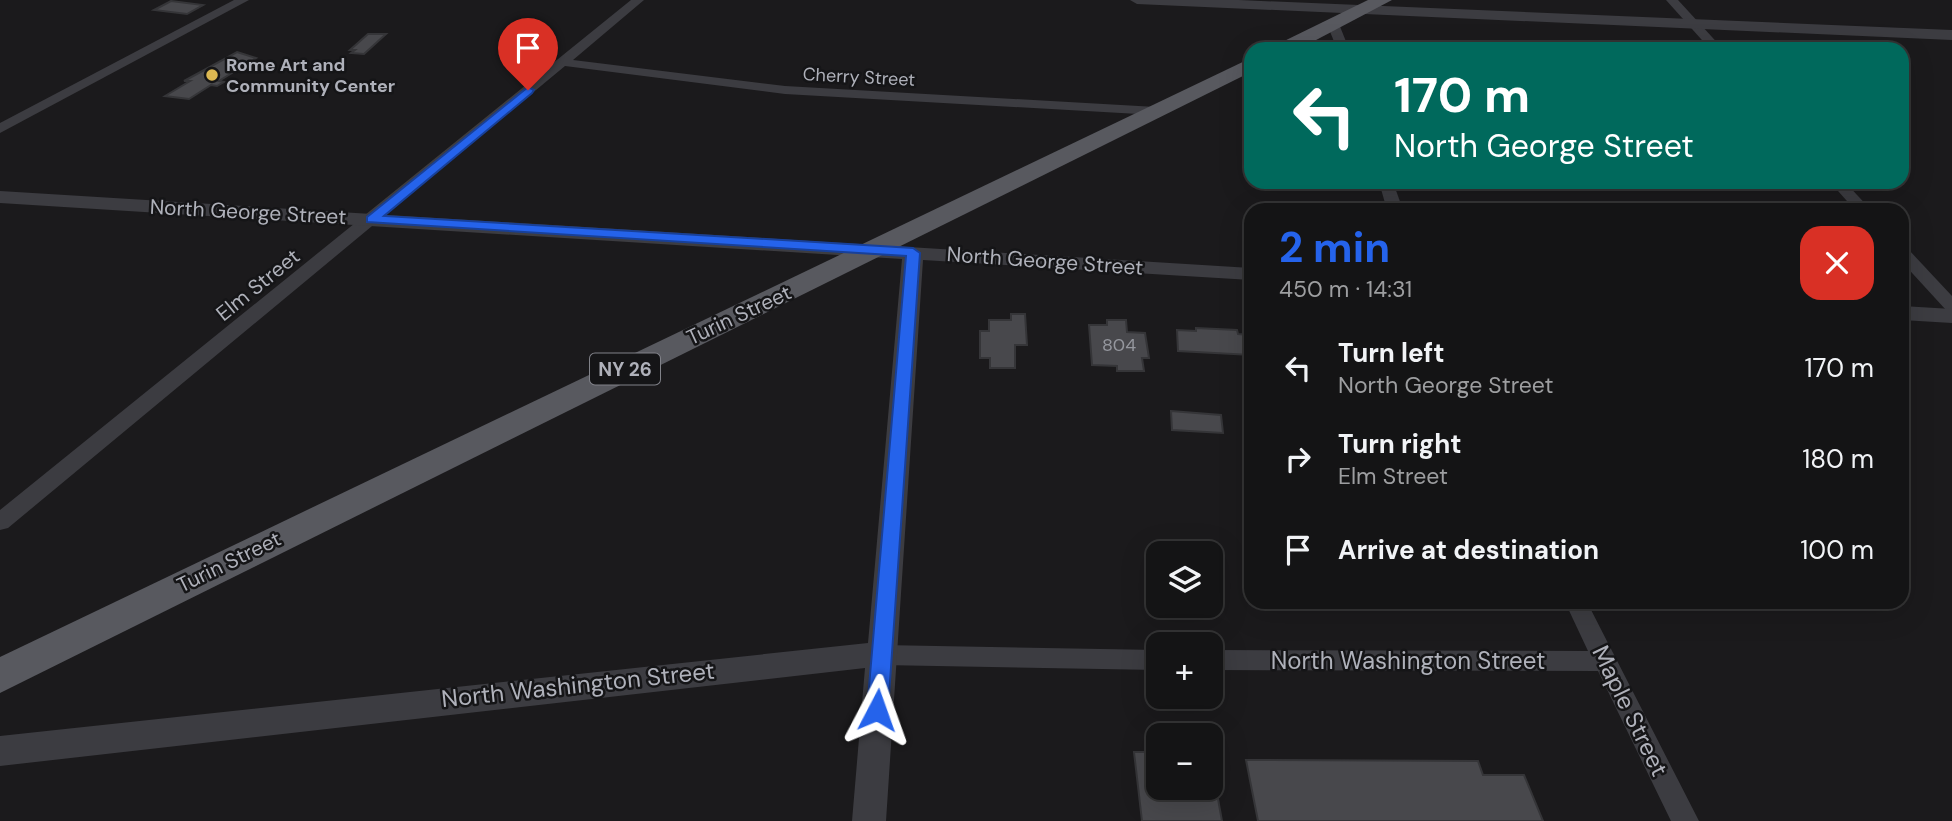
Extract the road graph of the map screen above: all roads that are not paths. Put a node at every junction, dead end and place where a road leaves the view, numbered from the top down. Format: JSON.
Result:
{"nodes":[{"id":1,"x":243,"y":0,"type":"edge"},
{"id":2,"x":638,"y":0,"type":"edge"},
{"id":3,"x":1137,"y":0,"type":"edge"},
{"id":4,"x":1383,"y":0,"type":"edge"},
{"id":5,"x":1672,"y":0,"type":"edge"},
{"id":6,"x":1362,"y":10,"type":"junction"},
{"id":7,"x":1333,"y":24,"type":"junction"},
{"id":8,"x":1694,"y":24,"type":"junction"},
{"id":9,"x":1952,"y":35,"type":"edge"},
{"id":10,"x":1297,"y":42,"type":"edge"},
{"id":11,"x":1340,"y":42,"type":"edge"},
{"id":12,"x":1711,"y":42,"type":"edge"},
{"id":13,"x":562,"y":62,"type":"junction"},
{"id":14,"x":1244,"y":68,"type":"edge"},
{"id":15,"x":1156,"y":111,"type":"junction"},
{"id":16,"x":0,"y":130,"type":"edge"},
{"id":17,"x":1844,"y":189,"type":"edge"},
{"id":18,"x":0,"y":197,"type":"edge"},
{"id":19,"x":1857,"y":203,"type":"edge"},
{"id":20,"x":372,"y":219,"type":"junction"},
{"id":21,"x":874,"y":250,"type":"junction"},
{"id":22,"x":913,"y":253,"type":"junction"},
{"id":23,"x":1909,"y":260,"type":"edge"},
{"id":24,"x":1244,"y":274,"type":"edge"},
{"id":25,"x":1952,"y":306,"type":"edge"},
{"id":26,"x":1909,"y":313,"type":"edge"},
{"id":27,"x":1952,"y":316,"type":"edge"},
{"id":28,"x":0,"y":522,"type":"edge"},
{"id":29,"x":1580,"y":609,"type":"edge"},
{"id":30,"x":882,"y":655,"type":"junction"},
{"id":31,"x":1146,"y":660,"type":"edge"},
{"id":32,"x":1223,"y":660,"type":"edge"},
{"id":33,"x":1606,"y":661,"type":"junction"},
{"id":34,"x":0,"y":676,"type":"edge"},
{"id":35,"x":0,"y":751,"type":"edge"},
{"id":36,"x":869,"y":821,"type":"edge"},
{"id":37,"x":1685,"y":821,"type":"edge"}],
"edges":[{"from":1,"to":16,"type":"street"},
{"from":2,"to":13,"type":"street","name":"Elm Street"},
{"from":3,"to":6,"type":"street"},
{"from":4,"to":6,"type":"main road"},
{"from":5,"to":8,"type":"street"},
{"from":6,"to":7,"type":"main road"},
{"from":6,"to":8,"type":"street"},
{"from":7,"to":10,"type":"main road"},
{"from":7,"to":11,"type":"street"},
{"from":8,"to":9,"type":"street"},
{"from":8,"to":12,"type":"street"},
{"from":13,"to":15,"type":"street","name":"Cherry Street"},
{"from":13,"to":20,"type":"street","name":"Elm Street"},
{"from":14,"to":15,"type":"main road","name":"Turin Street","number":"NY 26"},
{"from":15,"to":21,"type":"main road","name":"Turin Street","number":"NY 26"},
{"from":17,"to":19,"type":"street"},
{"from":18,"to":20,"type":"street","name":"North George Street"},
{"from":20,"to":21,"type":"street","name":"North George Street"},
{"from":20,"to":28,"type":"street","name":"Elm Street"},
{"from":21,"to":22,"type":"street","name":"North George Street"},
{"from":21,"to":34,"type":"main road","name":"Turin Street","number":"NY 26"},
{"from":22,"to":24,"type":"street","name":"North George Street"},
{"from":22,"to":30,"type":"street"},
{"from":23,"to":25,"type":"street"},
{"from":26,"to":27,"type":"street"},
{"from":29,"to":33,"type":"street","name":"Maple Street"},
{"from":30,"to":31,"type":"street","name":"North Washington Street"},
{"from":30,"to":35,"type":"street","name":"North Washington Street"},
{"from":30,"to":36,"type":"street"},
{"from":32,"to":33,"type":"street","name":"North Washington Street"},
{"from":33,"to":37,"type":"street","name":"Maple Street"}]}
